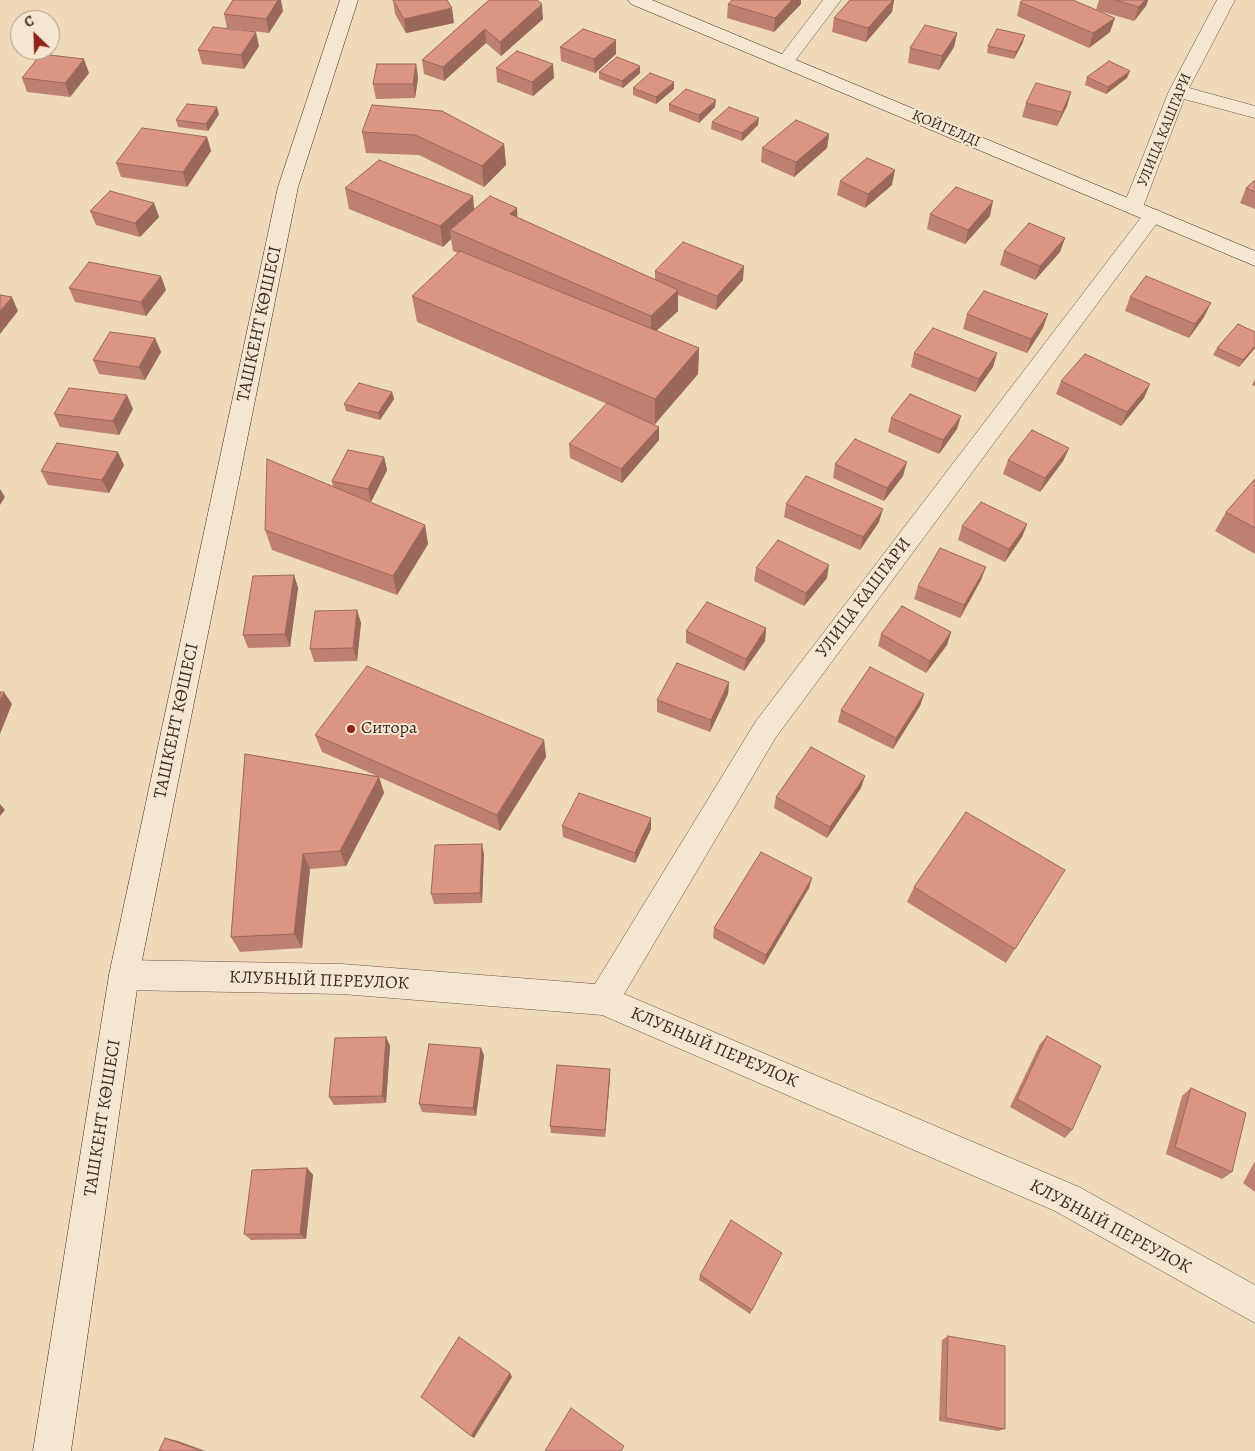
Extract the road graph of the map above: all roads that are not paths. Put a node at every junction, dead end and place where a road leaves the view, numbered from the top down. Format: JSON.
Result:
{"nodes":[{"id":1,"x":348,"y":0,"type":"edge"},
{"id":2,"x":636,"y":0,"type":"edge"},
{"id":3,"x":832,"y":0,"type":"edge"},
{"id":4,"x":1226,"y":0,"type":"edge"},
{"id":5,"x":785,"y":62,"type":"junction"},
{"id":6,"x":1178,"y":91,"type":"junction"},
{"id":7,"x":1255,"y":112,"type":"edge"},
{"id":8,"x":1143,"y":211,"type":"junction"},
{"id":9,"x":1255,"y":259,"type":"edge"},
{"id":10,"x":124,"y":975,"type":"junction"},
{"id":11,"x":603,"y":1000,"type":"junction"},
{"id":12,"x":1255,"y":1306,"type":"edge"},
{"id":13,"x":52,"y":1451,"type":"edge"}],
"edges":[{"from":1,"to":10,"type":"street","name":"ТАШКЕНТ КӨШЕСІ"},
{"from":2,"to":5,"type":"street","name":"ҚОЙГЕЛДІ"},
{"from":3,"to":5,"type":"street"},
{"from":4,"to":6,"type":"street","name":"УЛИЦА КАШГАРИ"},
{"from":5,"to":8,"type":"street","name":"ҚОЙГЕЛДІ"},
{"from":6,"to":7,"type":"street"},
{"from":6,"to":8,"type":"street","name":"УЛИЦА КАШГАРИ"},
{"from":8,"to":9,"type":"street","name":"ҚОЙГЕЛДІ"},
{"from":8,"to":11,"type":"street","name":"УЛИЦА КАШГАРИ"},
{"from":10,"to":11,"type":"street","name":"КЛУБНЫЙ ПЕРЕУЛОК"},
{"from":10,"to":13,"type":"street","name":"ТАШКЕНТ КӨШЕСІ"},
{"from":11,"to":12,"type":"street","name":"КЛУБНЫЙ ПЕРЕУЛОК"}]}
